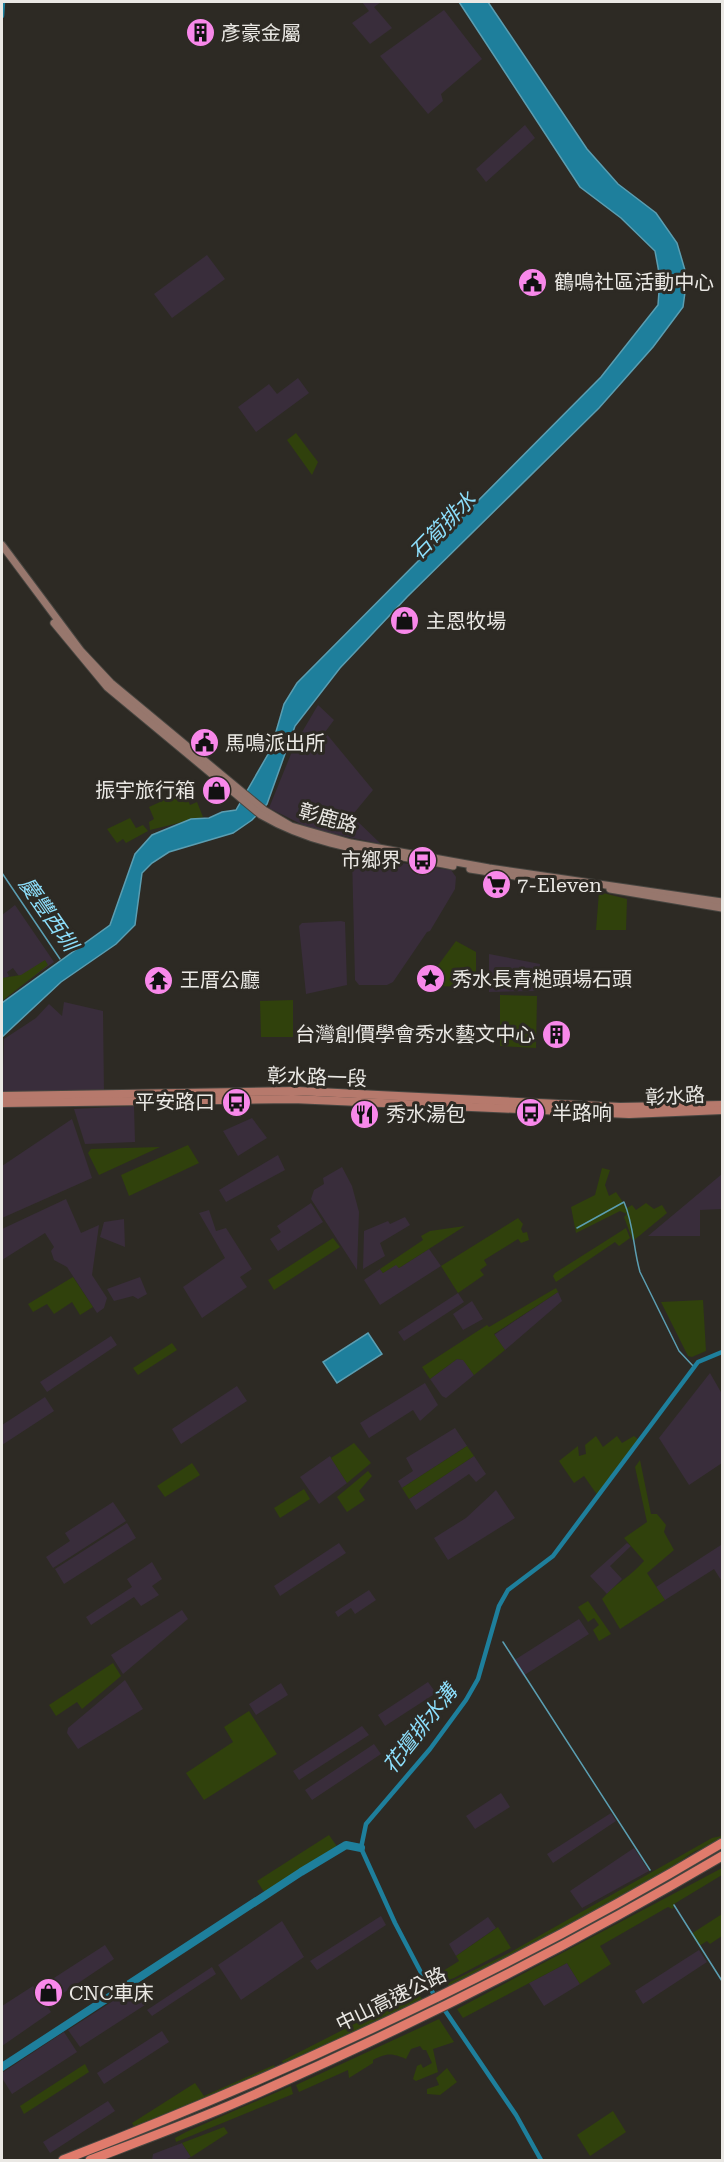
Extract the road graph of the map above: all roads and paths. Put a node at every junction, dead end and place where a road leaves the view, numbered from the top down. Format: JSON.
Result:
{"nodes":[{"id":1,"x":2,"y":545,"type":"edge"},
{"id":2,"x":2,"y":552,"type":"edge"},
{"id":3,"x":109,"y":685,"type":"junction"},
{"id":4,"x":258,"y":809,"type":"junction"},
{"id":5,"x":723,"y":902,"type":"edge"},
{"id":6,"x":723,"y":908,"type":"edge"},
{"id":7,"x":2,"y":1096,"type":"edge"},
{"id":8,"x":2,"y":1103,"type":"edge"},
{"id":9,"x":723,"y":1105,"type":"edge"},
{"id":10,"x":723,"y":1110,"type":"edge"},
{"id":11,"x":630,"y":1111,"type":"junction"},
{"id":12,"x":723,"y":1844,"type":"edge"},
{"id":13,"x":723,"y":1856,"type":"edge"},
{"id":14,"x":63,"y":2160,"type":"edge"},
{"id":15,"x":90,"y":2160,"type":"edge"}],
"edges":[{"from":1,"to":3,"type":"main road","name":"彰鹿路"},
{"from":2,"to":3,"type":"main road","name":"彰鹿路"},
{"from":3,"to":4,"type":"main road","name":"彰鹿路"},
{"from":4,"to":5,"type":"main road","name":"彰鹿路"},
{"from":4,"to":6,"type":"main road","name":"彰鹿路"},
{"from":7,"to":11,"type":"main road","name":"彰水路一段"},
{"from":8,"to":11,"type":"main road","name":"彰水路一段"},
{"from":9,"to":11,"type":"main road","name":"彰水路"},
{"from":10,"to":11,"type":"main road","name":"彰水路"},
{"from":12,"to":14,"type":"highway","name":"中山高速公路"},
{"from":13,"to":15,"type":"highway","name":"中山高速公路"}]}
